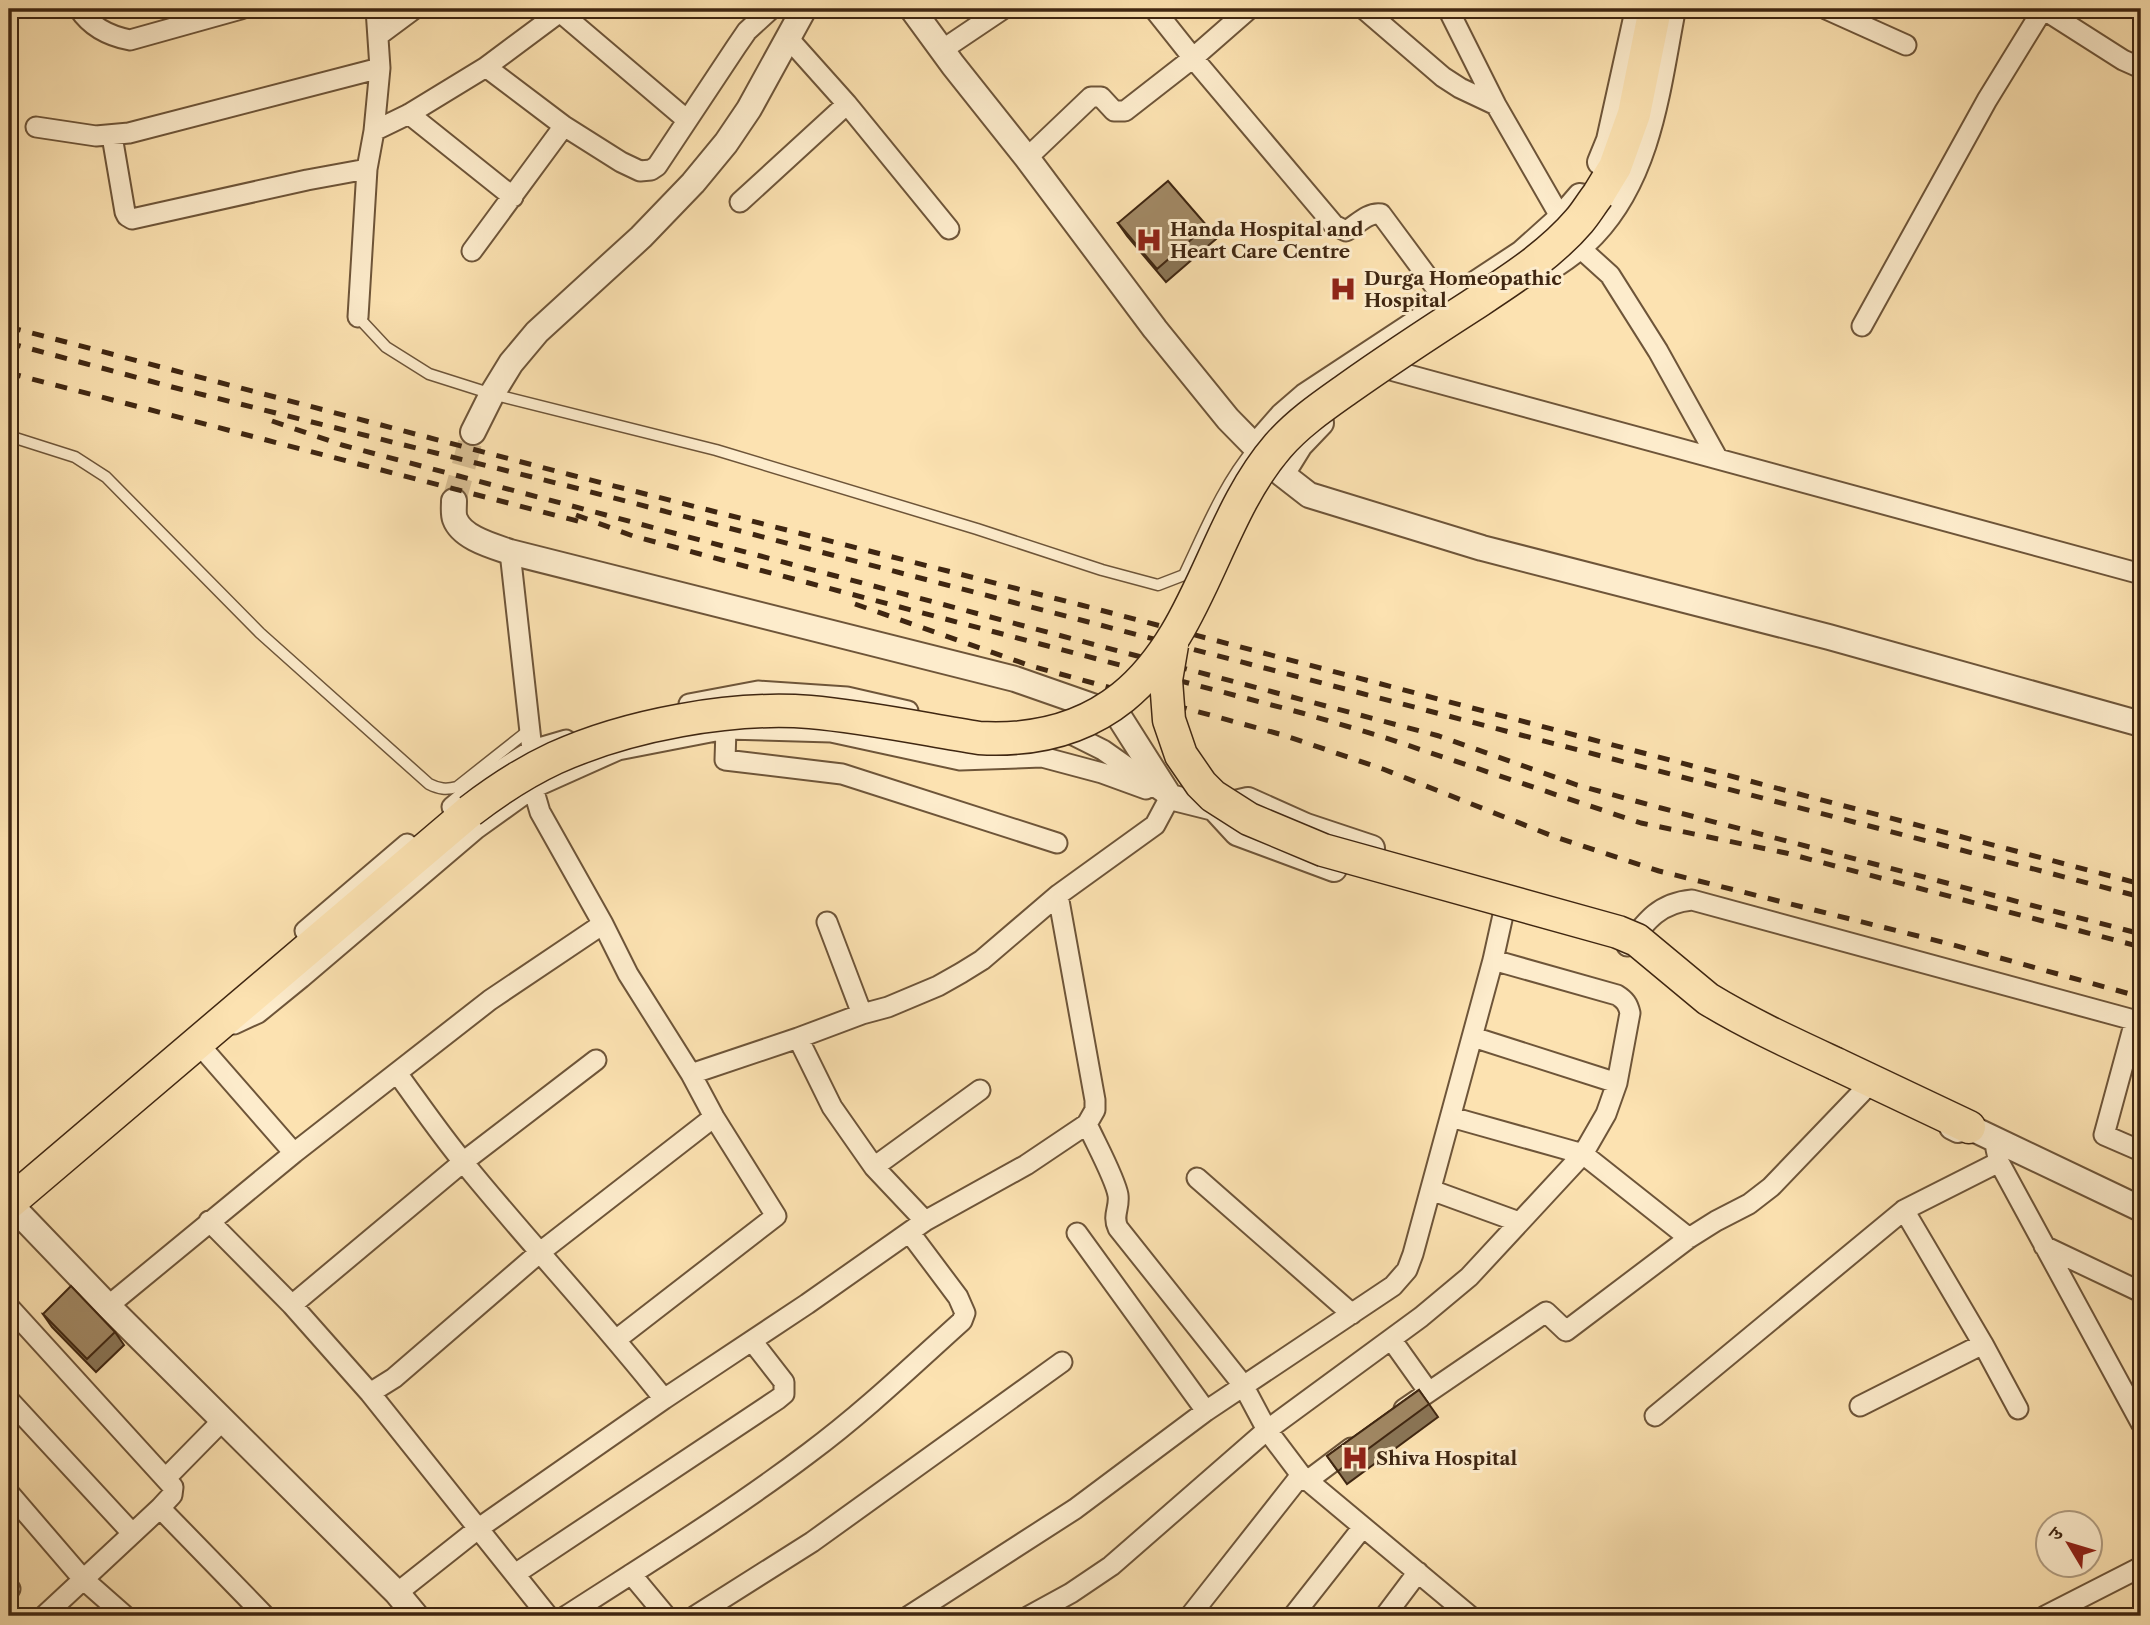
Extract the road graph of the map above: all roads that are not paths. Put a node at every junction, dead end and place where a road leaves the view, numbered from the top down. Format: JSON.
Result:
{"nodes":[{"id":1,"x":79,"y":9,"type":"edge"},
{"id":2,"x":241,"y":9,"type":"edge"},
{"id":3,"x":376,"y":9,"type":"edge"},
{"id":4,"x":414,"y":9,"type":"edge"},
{"id":5,"x":771,"y":9,"type":"edge"},
{"id":6,"x":912,"y":9,"type":"edge"},
{"id":7,"x":1003,"y":9,"type":"edge"},
{"id":8,"x":1154,"y":9,"type":"edge"},
{"id":9,"x":1249,"y":9,"type":"edge"},
{"id":10,"x":1364,"y":9,"type":"edge"},
{"id":11,"x":1448,"y":9,"type":"edge"},
{"id":12,"x":1638,"y":9,"type":"edge"},
{"id":13,"x":1655,"y":9,"type":"edge"},
{"id":14,"x":1674,"y":9,"type":"edge"},
{"id":15,"x":1826,"y":9,"type":"edge"},
{"id":16,"x":2043,"y":9,"type":"edge"},
{"id":17,"x":562,"y":10,"type":"edge"},
{"id":18,"x":800,"y":10,"type":"edge"},
{"id":19,"x":379,"y":35,"type":"junction"},
{"id":20,"x":788,"y":38,"type":"junction"},
{"id":21,"x":1906,"y":45,"type":"dead end"},
{"id":22,"x":942,"y":50,"type":"junction"},
{"id":23,"x":1193,"y":58,"type":"junction"},
{"id":24,"x":486,"y":67,"type":"junction"},
{"id":25,"x":380,"y":68,"type":"junction"},
{"id":26,"x":2141,"y":68,"type":"edge"},
{"id":27,"x":847,"y":104,"type":"junction"},
{"id":28,"x":1496,"y":105,"type":"junction"},
{"id":29,"x":410,"y":114,"type":"junction"},
{"id":30,"x":687,"y":120,"type":"junction"},
{"id":31,"x":564,"y":126,"type":"junction"},
{"id":32,"x":36,"y":127,"type":"dead end"},
{"id":33,"x":374,"y":131,"type":"junction"},
{"id":34,"x":112,"y":136,"type":"junction"},
{"id":35,"x":1027,"y":158,"type":"junction"},
{"id":36,"x":368,"y":169,"type":"junction"},
{"id":37,"x":513,"y":197,"type":"junction"},
{"id":38,"x":740,"y":202,"type":"dead end"},
{"id":39,"x":1561,"y":218,"type":"junction"},
{"id":40,"x":949,"y":229,"type":"dead end"},
{"id":41,"x":1579,"y":247,"type":"junction"},
{"id":42,"x":472,"y":251,"type":"dead end"},
{"id":43,"x":1447,"y":303,"type":"junction"},
{"id":44,"x":358,"y":317,"type":"joint"},
{"id":45,"x":1862,"y":326,"type":"dead end"},
{"id":46,"x":1394,"y":371,"type":"junction"},
{"id":47,"x":492,"y":394,"type":"junction"},
{"id":48,"x":473,"y":432,"type":"tunnel mouth"},
{"id":49,"x":9,"y":436,"type":"edge"},
{"id":50,"x":1255,"y":447,"type":"junction"},
{"id":51,"x":1718,"y":459,"type":"junction"},
{"id":52,"x":1282,"y":474,"type":"junction"},
{"id":53,"x":454,"y":501,"type":"tunnel mouth"},
{"id":54,"x":510,"y":552,"type":"junction"},
{"id":55,"x":2141,"y":574,"type":"edge"},
{"id":56,"x":1177,"y":630,"type":"junction"},
{"id":57,"x":2141,"y":724,"type":"edge"},
{"id":58,"x":726,"y":729,"type":"junction"},
{"id":59,"x":529,"y":730,"type":"junction"},
{"id":60,"x":532,"y":750,"type":"junction"},
{"id":61,"x":533,"y":788,"type":"junction"},
{"id":62,"x":1170,"y":797,"type":"junction"},
{"id":63,"x":1214,"y":808,"type":"junction"},
{"id":64,"x":1057,"y":843,"type":"dead end"},
{"id":65,"x":1058,"y":895,"type":"junction"},
{"id":66,"x":1503,"y":915,"type":"junction"},
{"id":67,"x":827,"y":922,"type":"dead end"},
{"id":68,"x":603,"y":924,"type":"junction"},
{"id":69,"x":1642,"y":926,"type":"junction"},
{"id":70,"x":1626,"y":946,"type":"junction"},
{"id":71,"x":1493,"y":960,"type":"junction"},
{"id":72,"x":862,"y":1014,"type":"junction"},
{"id":73,"x":2138,"y":1022,"type":"edge"},
{"id":74,"x":1473,"y":1037,"type":"junction"},
{"id":75,"x":798,"y":1038,"type":"junction"},
{"id":76,"x":197,"y":1042,"type":"junction"},
{"id":77,"x":596,"y":1060,"type":"dead end"},
{"id":78,"x":397,"y":1073,"type":"junction"},
{"id":79,"x":691,"y":1074,"type":"junction"},
{"id":80,"x":1617,"y":1083,"type":"junction"},
{"id":81,"x":1865,"y":1089,"type":"junction"},
{"id":82,"x":980,"y":1090,"type":"dead end"},
{"id":83,"x":714,"y":1117,"type":"junction"},
{"id":84,"x":1451,"y":1117,"type":"junction"},
{"id":85,"x":1087,"y":1124,"type":"junction"},
{"id":86,"x":1987,"y":1142,"type":"junction"},
{"id":87,"x":2141,"y":1151,"type":"edge"},
{"id":88,"x":294,"y":1153,"type":"junction"},
{"id":89,"x":1583,"y":1154,"type":"junction"},
{"id":90,"x":463,"y":1162,"type":"junction"},
{"id":91,"x":874,"y":1167,"type":"junction"},
{"id":92,"x":1197,"y":1178,"type":"dead end"},
{"id":93,"x":1431,"y":1190,"type":"junction"},
{"id":94,"x":9,"y":1203,"type":"edge"},
{"id":95,"x":2141,"y":1209,"type":"edge"},
{"id":96,"x":1904,"y":1210,"type":"junction"},
{"id":97,"x":209,"y":1221,"type":"junction"},
{"id":98,"x":1519,"y":1222,"type":"junction"},
{"id":99,"x":918,"y":1227,"type":"junction"},
{"id":100,"x":1077,"y":1233,"type":"dead end"},
{"id":101,"x":1689,"y":1238,"type":"junction"},
{"id":102,"x":2043,"y":1246,"type":"junction"},
{"id":103,"x":539,"y":1252,"type":"junction"},
{"id":104,"x":2141,"y":1292,"type":"edge"},
{"id":105,"x":292,"y":1305,"type":"junction"},
{"id":106,"x":108,"y":1306,"type":"junction"},
{"id":107,"x":9,"y":1307,"type":"edge"},
{"id":108,"x":1352,"y":1314,"type":"junction"},
{"id":109,"x":617,"y":1339,"type":"junction"},
{"id":110,"x":1391,"y":1339,"type":"junction"},
{"id":111,"x":752,"y":1341,"type":"junction"},
{"id":112,"x":1983,"y":1344,"type":"junction"},
{"id":113,"x":1062,"y":1362,"type":"dead end"},
{"id":114,"x":1243,"y":1385,"type":"junction"},
{"id":115,"x":1428,"y":1391,"type":"junction"},
{"id":116,"x":370,"y":1393,"type":"junction"},
{"id":117,"x":664,"y":1399,"type":"junction"},
{"id":118,"x":9,"y":1401,"type":"edge"},
{"id":119,"x":1860,"y":1406,"type":"dead end"},
{"id":120,"x":2018,"y":1409,"type":"dead end"},
{"id":121,"x":1206,"y":1411,"type":"junction"},
{"id":122,"x":1655,"y":1416,"type":"dead end"},
{"id":123,"x":223,"y":1420,"type":"junction"},
{"id":124,"x":2141,"y":1423,"type":"edge"},
{"id":125,"x":1384,"y":1424,"type":"edge"},
{"id":126,"x":1267,"y":1430,"type":"junction"},
{"id":127,"x":1362,"y":1440,"type":"edge"},
{"id":128,"x":166,"y":1478,"type":"junction"},
{"id":129,"x":1304,"y":1478,"type":"junction"},
{"id":130,"x":9,"y":1493,"type":"edge"},
{"id":131,"x":160,"y":1508,"type":"junction"},
{"id":132,"x":1363,"y":1527,"type":"junction"},
{"id":133,"x":479,"y":1528,"type":"junction"},
{"id":134,"x":132,"y":1533,"type":"junction"},
{"id":135,"x":2141,"y":1567,"type":"edge"},
{"id":136,"x":1418,"y":1572,"type":"junction"},
{"id":137,"x":515,"y":1574,"type":"junction"},
{"id":138,"x":631,"y":1574,"type":"junction"},
{"id":139,"x":83,"y":1580,"type":"junction"},
{"id":140,"x":397,"y":1593,"type":"junction"},
{"id":141,"x":44,"y":1616,"type":"edge"},
{"id":142,"x":125,"y":1616,"type":"edge"},
{"id":143,"x":265,"y":1616,"type":"edge"},
{"id":144,"x":416,"y":1616,"type":"edge"},
{"id":145,"x":548,"y":1616,"type":"edge"},
{"id":146,"x":566,"y":1616,"type":"edge"},
{"id":147,"x":666,"y":1616,"type":"edge"},
{"id":148,"x":695,"y":1616,"type":"edge"},
{"id":149,"x":909,"y":1616,"type":"edge"},
{"id":150,"x":1029,"y":1616,"type":"edge"},
{"id":151,"x":1190,"y":1616,"type":"edge"},
{"id":152,"x":1293,"y":1616,"type":"edge"},
{"id":153,"x":1385,"y":1616,"type":"edge"},
{"id":154,"x":1470,"y":1616,"type":"edge"},
{"id":155,"x":2045,"y":1616,"type":"edge"}],
"edges":[{"from":1,"to":2,"type":"street"},
{"from":3,"to":19,"type":"street"},
{"from":4,"to":19,"type":"street"},
{"from":5,"to":30,"type":"street"},
{"from":6,"to":22,"type":"street"},
{"from":7,"to":22,"type":"street"},
{"from":8,"to":23,"type":"street"},
{"from":9,"to":23,"type":"street"},
{"from":10,"to":28,"type":"street"},
{"from":11,"to":28,"type":"street"},
{"from":12,"to":39,"type":"street"},
{"from":13,"to":56,"type":"highway","bridge":true},
{"from":14,"to":41,"type":"street"},
{"from":15,"to":21,"type":"street"},
{"from":16,"to":26,"type":"street"},
{"from":16,"to":45,"type":"street"},
{"from":17,"to":24,"type":"street"},
{"from":17,"to":30,"type":"street"},
{"from":18,"to":20,"type":"street"},
{"from":19,"to":25,"type":"street"},
{"from":20,"to":27,"type":"street"},
{"from":20,"to":47,"type":"street"},
{"from":22,"to":35,"type":"street"},
{"from":23,"to":35,"type":"street"},
{"from":23,"to":43,"type":"street"},
{"from":24,"to":29,"type":"street"},
{"from":24,"to":31,"type":"street"},
{"from":25,"to":33,"type":"street"},
{"from":25,"to":34,"type":"street"},
{"from":27,"to":38,"type":"street"},
{"from":27,"to":40,"type":"street"},
{"from":28,"to":39,"type":"street"},
{"from":29,"to":33,"type":"street"},
{"from":29,"to":37,"type":"street"},
{"from":30,"to":31,"type":"street"},
{"from":31,"to":37,"type":"street"},
{"from":32,"to":34,"type":"street"},
{"from":33,"to":36,"type":"street"},
{"from":34,"to":36,"type":"street"},
{"from":35,"to":50,"type":"street"},
{"from":36,"to":44,"type":"street"},
{"from":37,"to":42,"type":"street"},
{"from":39,"to":41,"type":"street"},
{"from":39,"to":43,"type":"street"},
{"from":41,"to":46,"type":"street"},
{"from":41,"to":51,"type":"street"},
{"from":43,"to":50,"type":"street"},
{"from":44,"to":47,"type":"lane"},
{"from":46,"to":51,"type":"street"},
{"from":46,"to":52,"type":"street"},
{"from":47,"to":48,"type":"street"},
{"from":47,"to":50,"type":"lane"},
{"from":49,"to":59,"type":"lane"},
{"from":50,"to":52,"type":"street"},
{"from":51,"to":55,"type":"street"},
{"from":52,"to":57,"type":"street"},
{"from":53,"to":54,"type":"street"},
{"from":54,"to":59,"type":"street"},
{"from":54,"to":62,"type":"street"},
{"from":56,"to":76,"type":"highway","bridge":true},
{"from":56,"to":86,"type":"highway","bridge":true},
{"from":58,"to":61,"type":"street"},
{"from":58,"to":62,"type":"street"},
{"from":58,"to":64,"type":"street"},
{"from":59,"to":60,"type":"street"},
{"from":60,"to":62,"type":"street"},
{"from":60,"to":76,"type":"street"},
{"from":61,"to":68,"type":"street"},
{"from":61,"to":76,"type":"street"},
{"from":62,"to":63,"type":"street"},
{"from":62,"to":65,"type":"street"},
{"from":63,"to":66,"type":"street"},
{"from":63,"to":69,"type":"street"},
{"from":65,"to":72,"type":"street"},
{"from":65,"to":85,"type":"street"},
{"from":66,"to":70,"type":"street"},
{"from":66,"to":71,"type":"street"},
{"from":67,"to":72,"type":"street"},
{"from":68,"to":78,"type":"street"},
{"from":68,"to":79,"type":"street"},
{"from":69,"to":70,"type":"street"},
{"from":69,"to":73,"type":"street"},
{"from":69,"to":86,"type":"street"},
{"from":70,"to":81,"type":"street"},
{"from":71,"to":74,"type":"street"},
{"from":71,"to":80,"type":"street"},
{"from":72,"to":75,"type":"street"},
{"from":73,"to":87,"type":"street"},
{"from":74,"to":80,"type":"street"},
{"from":74,"to":84,"type":"street"},
{"from":75,"to":79,"type":"street"},
{"from":75,"to":91,"type":"street"},
{"from":76,"to":88,"type":"street"},
{"from":76,"to":94,"type":"highway"},
{"from":77,"to":90,"type":"street"},
{"from":78,"to":88,"type":"street"},
{"from":78,"to":90,"type":"street"},
{"from":79,"to":83,"type":"street"},
{"from":80,"to":89,"type":"street"},
{"from":81,"to":86,"type":"street"},
{"from":81,"to":101,"type":"street"},
{"from":82,"to":91,"type":"street"},
{"from":83,"to":103,"type":"street"},
{"from":83,"to":109,"type":"street"},
{"from":84,"to":89,"type":"street"},
{"from":84,"to":93,"type":"street"},
{"from":85,"to":99,"type":"street"},
{"from":85,"to":114,"type":"street"},
{"from":86,"to":95,"type":"street"},
{"from":86,"to":96,"type":"street"},
{"from":86,"to":102,"type":"street"},
{"from":88,"to":97,"type":"street"},
{"from":89,"to":98,"type":"street"},
{"from":89,"to":101,"type":"street"},
{"from":90,"to":103,"type":"street"},
{"from":90,"to":105,"type":"street"},
{"from":91,"to":99,"type":"street"},
{"from":92,"to":108,"type":"street"},
{"from":93,"to":98,"type":"street"},
{"from":93,"to":108,"type":"street"},
{"from":94,"to":106,"type":"street"},
{"from":96,"to":112,"type":"street"},
{"from":96,"to":122,"type":"street"},
{"from":97,"to":105,"type":"street"},
{"from":97,"to":106,"type":"street"},
{"from":98,"to":110,"type":"street"},
{"from":99,"to":111,"type":"street"},
{"from":99,"to":138,"type":"street"},
{"from":100,"to":121,"type":"street"},
{"from":101,"to":115,"type":"street"},
{"from":102,"to":104,"type":"street"},
{"from":102,"to":124,"type":"street"},
{"from":103,"to":109,"type":"street"},
{"from":103,"to":116,"type":"street"},
{"from":105,"to":116,"type":"street"},
{"from":106,"to":123,"type":"street"},
{"from":107,"to":128,"type":"street"},
{"from":108,"to":114,"type":"street"},
{"from":109,"to":117,"type":"street"},
{"from":110,"to":115,"type":"street"},
{"from":110,"to":126,"type":"street"},
{"from":111,"to":117,"type":"street"},
{"from":111,"to":137,"type":"street"},
{"from":112,"to":119,"type":"street"},
{"from":112,"to":120,"type":"street"},
{"from":113,"to":148,"type":"street"},
{"from":114,"to":121,"type":"street"},
{"from":114,"to":126,"type":"street"},
{"from":115,"to":125,"type":"street"},
{"from":116,"to":133,"type":"street"},
{"from":117,"to":133,"type":"street"},
{"from":118,"to":134,"type":"street"},
{"from":121,"to":149,"type":"street"},
{"from":123,"to":128,"type":"street"},
{"from":123,"to":140,"type":"street"},
{"from":126,"to":129,"type":"street"},
{"from":126,"to":150,"type":"street"},
{"from":127,"to":129,"type":"street"},
{"from":128,"to":131,"type":"street"},
{"from":129,"to":132,"type":"street"},
{"from":129,"to":151,"type":"street"},
{"from":130,"to":139,"type":"street"},
{"from":131,"to":134,"type":"street"},
{"from":131,"to":143,"type":"street"},
{"from":132,"to":136,"type":"street"},
{"from":132,"to":152,"type":"street"},
{"from":133,"to":137,"type":"street"},
{"from":133,"to":140,"type":"street"},
{"from":134,"to":139,"type":"street"},
{"from":135,"to":155,"type":"street"},
{"from":136,"to":153,"type":"street"},
{"from":136,"to":154,"type":"street"},
{"from":137,"to":145,"type":"street"},
{"from":138,"to":146,"type":"street"},
{"from":138,"to":147,"type":"street"},
{"from":139,"to":141,"type":"street"},
{"from":139,"to":142,"type":"street"},
{"from":140,"to":144,"type":"street"}]}
